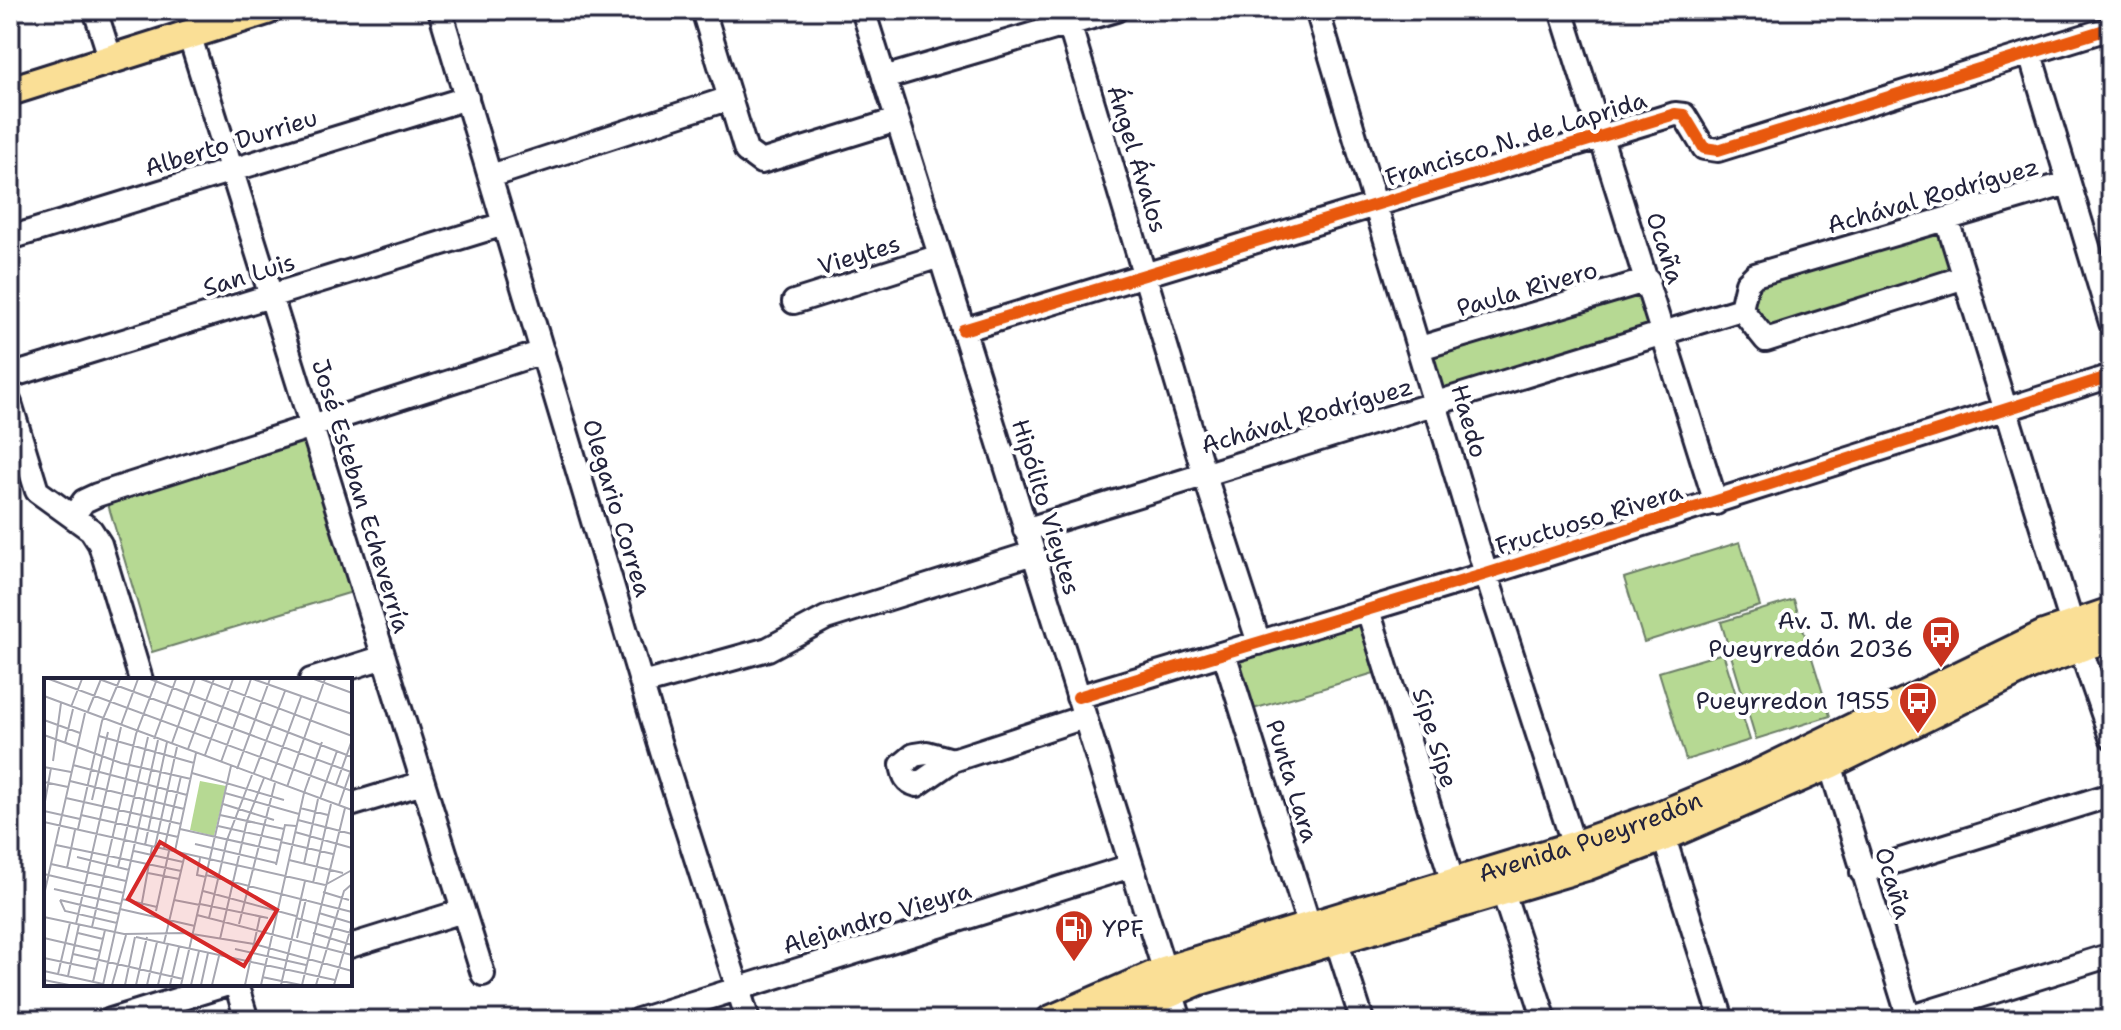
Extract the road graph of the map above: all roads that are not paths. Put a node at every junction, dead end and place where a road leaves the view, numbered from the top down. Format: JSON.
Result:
{"nodes":[{"id":1,"x":95,"y":10,"type":"edge"},
{"id":2,"x":267,"y":10,"type":"edge"},
{"id":3,"x":440,"y":10,"type":"edge"},
{"id":4,"x":703,"y":10,"type":"edge"},
{"id":5,"x":863,"y":10,"type":"edge"},
{"id":6,"x":1116,"y":10,"type":"edge"},
{"id":7,"x":1317,"y":10,"type":"edge"},
{"id":8,"x":1561,"y":10,"type":"edge"},
{"id":9,"x":1067,"y":16,"type":"edge"},
{"id":10,"x":2111,"y":28,"type":"edge"},
{"id":11,"x":189,"y":34,"type":"junction"},
{"id":12,"x":2030,"y":54,"type":"junction"},
{"id":13,"x":111,"y":60,"type":"junction"},
{"id":14,"x":884,"y":78,"type":"junction"},
{"id":15,"x":10,"y":91,"type":"edge"},
{"id":16,"x":467,"y":98,"type":"junction"},
{"id":17,"x":730,"y":98,"type":"junction"},
{"id":18,"x":897,"y":120,"type":"junction"},
{"id":19,"x":1601,"y":137,"type":"junction"},
{"id":20,"x":232,"y":170,"type":"junction"},
{"id":21,"x":491,"y":176,"type":"junction"},
{"id":22,"x":2068,"y":183,"type":"junction"},
{"id":23,"x":1376,"y":204,"type":"junction"},
{"id":24,"x":1947,"y":220,"type":"junction"},
{"id":25,"x":504,"y":224,"type":"junction"},
{"id":26,"x":10,"y":238,"type":"edge"},
{"id":27,"x":940,"y":256,"type":"junction"},
{"id":28,"x":1144,"y":274,"type":"junction"},
{"id":29,"x":1965,"y":277,"type":"junction"},
{"id":30,"x":1648,"y":280,"type":"junction"},
{"id":31,"x":271,"y":296,"type":"junction"},
{"id":32,"x":794,"y":302,"type":"dead end"},
{"id":33,"x":1741,"y":309,"type":"junction"},
{"id":34,"x":2111,"y":323,"type":"edge"},
{"id":35,"x":963,"y":330,"type":"junction"},
{"id":36,"x":1665,"y":334,"type":"junction"},
{"id":37,"x":1420,"y":348,"type":"junction"},
{"id":38,"x":543,"y":352,"type":"junction"},
{"id":39,"x":10,"y":376,"type":"edge"},
{"id":40,"x":2111,"y":376,"type":"edge"},
{"id":41,"x":10,"y":403,"type":"edge"},
{"id":42,"x":1438,"y":405,"type":"junction"},
{"id":43,"x":2007,"y":410,"type":"junction"},
{"id":44,"x":311,"y":426,"type":"junction"},
{"id":45,"x":1204,"y":473,"type":"junction"},
{"id":46,"x":1716,"y":503,"type":"junction"},
{"id":47,"x":73,"y":516,"type":"junction"},
{"id":48,"x":1025,"y":530,"type":"junction"},
{"id":49,"x":1033,"y":553,"type":"junction"},
{"id":50,"x":1486,"y":574,"type":"junction"},
{"id":51,"x":1368,"y":610,"type":"junction"},
{"id":52,"x":2111,"y":612,"type":"edge"},
{"id":53,"x":2076,"y":635,"type":"junction"},
{"id":54,"x":2111,"y":636,"type":"edge"},
{"id":55,"x":1259,"y":643,"type":"junction"},
{"id":56,"x":1224,"y":653,"type":"junction"},
{"id":57,"x":384,"y":657,"type":"junction"},
{"id":58,"x":140,"y":678,"type":"edge"},
{"id":59,"x":317,"y":678,"type":"edge"},
{"id":60,"x":642,"y":684,"type":"junction"},
{"id":61,"x":1081,"y":707,"type":"junction"},
{"id":62,"x":2111,"y":737,"type":"edge"},
{"id":63,"x":953,"y":760,"type":"dead end"},
{"id":64,"x":1830,"y":764,"type":"junction"},
{"id":65,"x":423,"y":783,"type":"junction"},
{"id":66,"x":2111,"y":795,"type":"edge"},
{"id":67,"x":352,"y":804,"type":"edge"},
{"id":68,"x":1660,"y":827,"type":"junction"},
{"id":69,"x":1574,"y":846,"type":"junction"},
{"id":70,"x":1131,"y":866,"type":"junction"},
{"id":71,"x":1862,"y":872,"type":"junction"},
{"id":72,"x":1453,"y":883,"type":"junction"},
{"id":73,"x":1503,"y":892,"type":"junction"},
{"id":74,"x":463,"y":911,"type":"junction"},
{"id":75,"x":1309,"y":925,"type":"junction"},
{"id":76,"x":1336,"y":939,"type":"junction"},
{"id":77,"x":352,"y":945,"type":"edge"},
{"id":78,"x":2111,"y":955,"type":"edge"},
{"id":79,"x":483,"y":974,"type":"dead end"},
{"id":80,"x":1167,"y":982,"type":"junction"},
{"id":81,"x":222,"y":986,"type":"edge"},
{"id":82,"x":237,"y":986,"type":"edge"},
{"id":83,"x":738,"y":988,"type":"junction"},
{"id":84,"x":1905,"y":1019,"type":"edge"},
{"id":85,"x":111,"y":1020,"type":"edge"},
{"id":86,"x":247,"y":1020,"type":"edge"},
{"id":87,"x":638,"y":1020,"type":"edge"},
{"id":88,"x":748,"y":1020,"type":"edge"},
{"id":89,"x":1051,"y":1020,"type":"edge"},
{"id":90,"x":1108,"y":1020,"type":"edge"},
{"id":91,"x":1180,"y":1020,"type":"edge"},
{"id":92,"x":1362,"y":1020,"type":"edge"},
{"id":93,"x":1545,"y":1020,"type":"edge"},
{"id":94,"x":1722,"y":1020,"type":"edge"}],
"edges":[{"from":1,"to":13,"type":"street"},
{"from":2,"to":11,"type":"main road"},
{"from":3,"to":16,"type":"street","name":"Olegario Correa"},
{"from":4,"to":17,"type":"street"},
{"from":5,"to":14,"type":"street","name":"Hipólito Vieytes"},
{"from":6,"to":9,"type":"street"},
{"from":7,"to":23,"type":"street","name":"Haedo"},
{"from":8,"to":19,"type":"street","name":"Ocaña"},
{"from":9,"to":14,"type":"street"},
{"from":9,"to":28,"type":"street","name":"Ángel Ávalos"},
{"from":10,"to":12,"type":"street","name":"Francisco N. de Laprida"},
{"from":11,"to":13,"type":"main road"},
{"from":11,"to":20,"type":"street","name":"José Esteban Echeverría"},
{"from":12,"to":19,"type":"street","name":"Francisco N. de Laprida"},
{"from":12,"to":22,"type":"street"},
{"from":13,"to":15,"type":"main road"},
{"from":14,"to":18,"type":"street","name":"Hipólito Vieytes"},
{"from":16,"to":20,"type":"street","name":"Alberto Durrieu"},
{"from":16,"to":21,"type":"street","name":"Olegario Correa"},
{"from":17,"to":18,"type":"street"},
{"from":17,"to":21,"type":"street"},
{"from":18,"to":27,"type":"street","name":"Hipólito Vieytes"},
{"from":19,"to":23,"type":"street","name":"Francisco N. de Laprida"},
{"from":19,"to":30,"type":"street","name":"Ocaña"},
{"from":20,"to":26,"type":"street","name":"Alberto Durrieu"},
{"from":20,"to":31,"type":"street","name":"José Esteban Echeverría"},
{"from":21,"to":25,"type":"street","name":"Olegario Correa"},
{"from":22,"to":24,"type":"street","name":"Achával Rodríguez"},
{"from":22,"to":34,"type":"street"},
{"from":23,"to":28,"type":"street","name":"Francisco N. de Laprida"},
{"from":23,"to":37,"type":"street","name":"Haedo"},
{"from":24,"to":29,"type":"street"},
{"from":24,"to":33,"type":"street","name":"Achával Rodríguez"},
{"from":25,"to":31,"type":"street","name":"San Luis"},
{"from":25,"to":38,"type":"street","name":"Olegario Correa"},
{"from":27,"to":32,"type":"street","name":"Vieytes"},
{"from":27,"to":35,"type":"street","name":"Hipólito Vieytes"},
{"from":28,"to":35,"type":"street","name":"Francisco N. de Laprida"},
{"from":28,"to":45,"type":"street","name":"Ángel Ávalos"},
{"from":29,"to":33,"type":"street"},
{"from":29,"to":43,"type":"street"},
{"from":30,"to":36,"type":"street","name":"Ocaña"},
{"from":30,"to":37,"type":"street","name":"Paula Rivero"},
{"from":31,"to":39,"type":"street","name":"San Luis"},
{"from":31,"to":44,"type":"street","name":"José Esteban Echeverría"},
{"from":33,"to":36,"type":"street","name":"Achával Rodríguez"},
{"from":35,"to":48,"type":"street","name":"Hipólito Vieytes"},
{"from":36,"to":42,"type":"street","name":"Achával Rodríguez"},
{"from":36,"to":46,"type":"street","name":"Ocaña"},
{"from":37,"to":42,"type":"street","name":"Haedo"},
{"from":38,"to":44,"type":"street"},
{"from":38,"to":60,"type":"street","name":"Olegario Correa"},
{"from":40,"to":43,"type":"street","name":"Fructuoso Rivera"},
{"from":41,"to":47,"type":"street"},
{"from":42,"to":45,"type":"street","name":"Achával Rodríguez"},
{"from":42,"to":50,"type":"street","name":"Haedo"},
{"from":43,"to":46,"type":"street","name":"Fructuoso Rivera"},
{"from":43,"to":53,"type":"street"},
{"from":44,"to":47,"type":"street"},
{"from":44,"to":57,"type":"street","name":"José Esteban Echeverría"},
{"from":45,"to":48,"type":"street","name":"Achával Rodríguez"},
{"from":45,"to":55,"type":"street","name":"Ángel Ávalos"},
{"from":46,"to":50,"type":"street","name":"Fructuoso Rivera"},
{"from":47,"to":58,"type":"street"},
{"from":48,"to":49,"type":"street","name":"Hipólito Vieytes"},
{"from":49,"to":60,"type":"street"},
{"from":49,"to":61,"type":"street","name":"Hipólito Vieytes"},
{"from":50,"to":51,"type":"street","name":"Fructuoso Rivera"},
{"from":50,"to":69,"type":"street","name":"Haedo"},
{"from":51,"to":55,"type":"street","name":"Fructuoso Rivera"},
{"from":51,"to":72,"type":"street","name":"Sipe Sipe"},
{"from":52,"to":53,"type":"main road","name":"Avenida Pueyrredón"},
{"from":53,"to":54,"type":"main road","name":"Avenida Pueyrredón"},
{"from":53,"to":62,"type":"street"},
{"from":53,"to":64,"type":"main road","name":"Avenida Pueyrredón"},
{"from":53,"to":68,"type":"main road","name":"Avenida Pueyrredón"},
{"from":55,"to":56,"type":"street","name":"Fructuoso Rivera"},
{"from":56,"to":61,"type":"street","name":"Fructuoso Rivera"},
{"from":56,"to":75,"type":"street","name":"Punta Lara"},
{"from":57,"to":59,"type":"street"},
{"from":57,"to":65,"type":"street","name":"José Esteban Echeverría"},
{"from":60,"to":83,"type":"street","name":"Olegario Correa"},
{"from":61,"to":63,"type":"street","name":"Fructuoso Rivera"},
{"from":61,"to":70,"type":"street","name":"Hipólito Vieytes"},
{"from":64,"to":68,"type":"main road","name":"Avenida Pueyrredón"},
{"from":64,"to":71,"type":"street","name":"Ocaña"},
{"from":65,"to":67,"type":"street"},
{"from":65,"to":74,"type":"street","name":"José Esteban Echeverría"},
{"from":66,"to":71,"type":"street"},
{"from":68,"to":69,"type":"main road","name":"Avenida Pueyrredón"},
{"from":68,"to":73,"type":"main road","name":"Avenida Pueyrredón"},
{"from":68,"to":94,"type":"street"},
{"from":69,"to":72,"type":"main road","name":"Avenida Pueyrredón"},
{"from":70,"to":80,"type":"street","name":"Hipólito Vieytes"},
{"from":70,"to":83,"type":"street","name":"Alejandro Vieyra"},
{"from":71,"to":84,"type":"street","name":"Ocaña"},
{"from":72,"to":75,"type":"main road","name":"Avenida Pueyrredón"},
{"from":73,"to":76,"type":"main road","name":"Avenida Pueyrredón"},
{"from":73,"to":93,"type":"street"},
{"from":74,"to":77,"type":"street"},
{"from":74,"to":79,"type":"street","name":"José Esteban Echeverría"},
{"from":75,"to":80,"type":"main road","name":"Avenida Pueyrredón"},
{"from":76,"to":80,"type":"main road","name":"Avenida Pueyrredón"},
{"from":76,"to":92,"type":"street"},
{"from":78,"to":84,"type":"street"},
{"from":80,"to":89,"type":"main road","name":"Avenida Pueyrredón"},
{"from":80,"to":90,"type":"main road","name":"Avenida Pueyrredón"},
{"from":80,"to":91,"type":"street","name":"Hipólito Vieytes"},
{"from":81,"to":85,"type":"street"},
{"from":82,"to":86,"type":"street"},
{"from":83,"to":87,"type":"street","name":"Alejandro Vieyra"},
{"from":83,"to":88,"type":"street","name":"Olegario Correa"}]}
